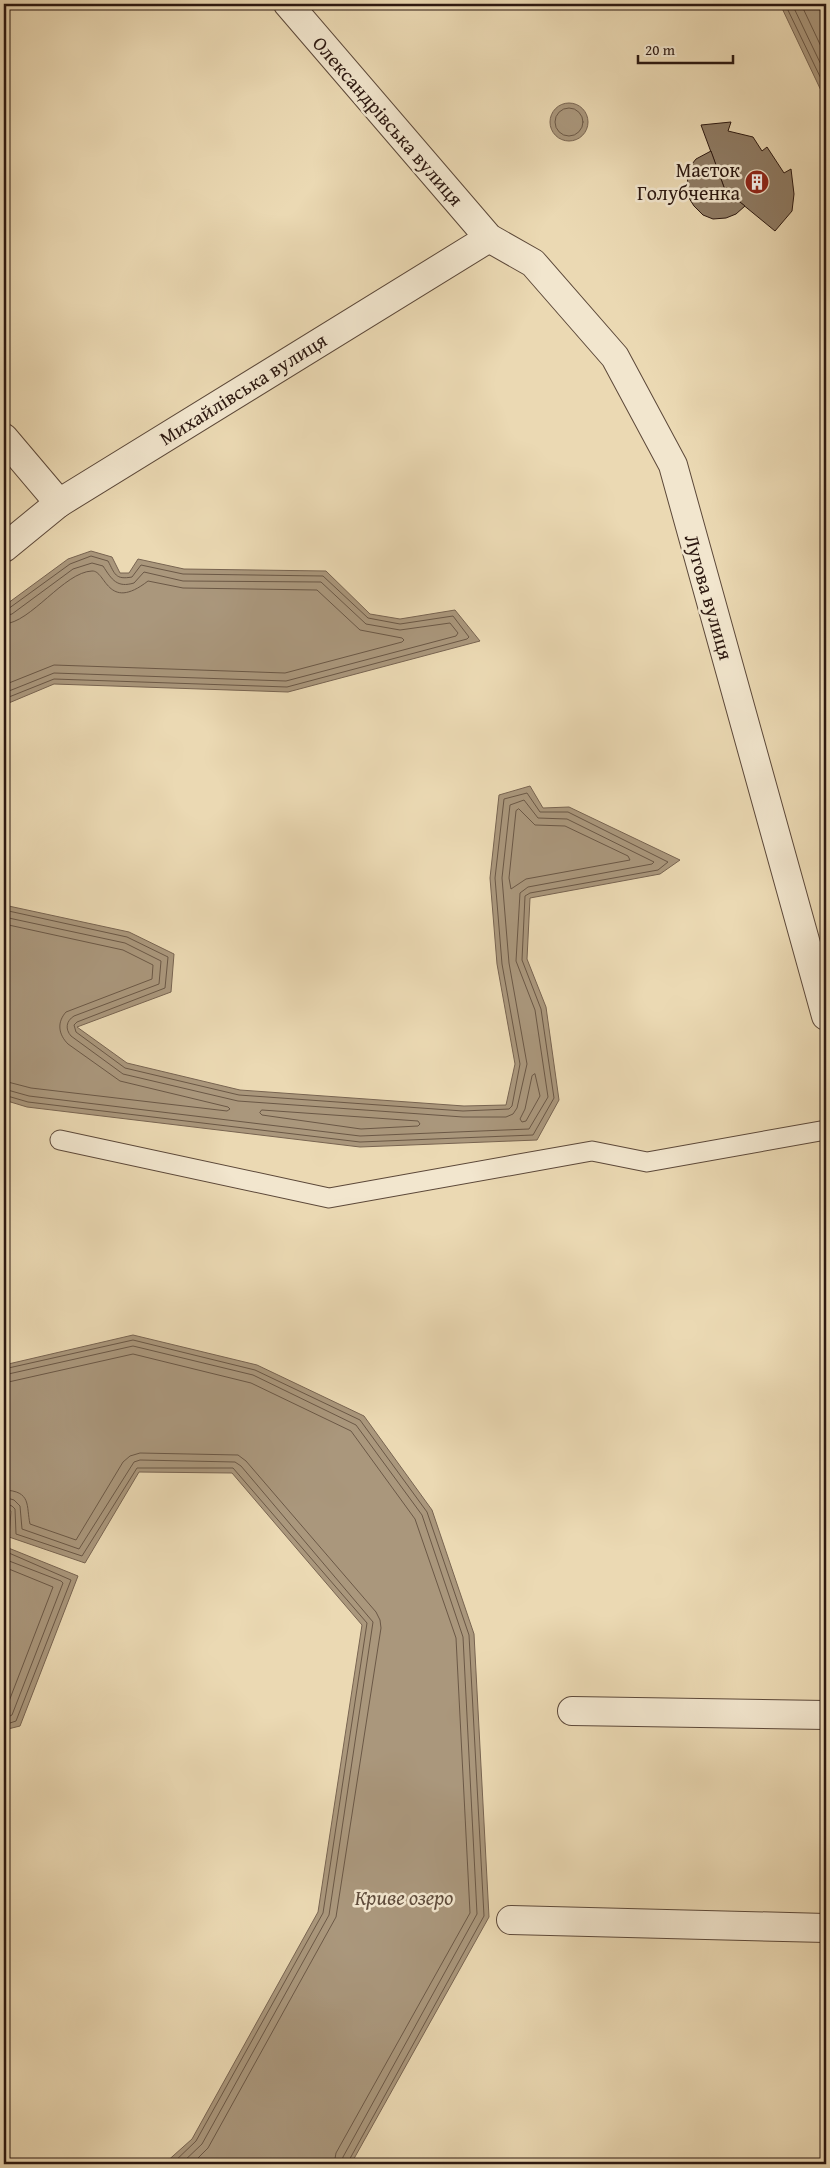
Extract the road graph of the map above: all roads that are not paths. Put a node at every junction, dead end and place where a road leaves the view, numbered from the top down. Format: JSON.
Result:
{"nodes":[{"id":1,"x":288,"y":4,"type":"edge"},
{"id":2,"x":489,"y":238,"type":"junction"},
{"id":3,"x":4,"y":438,"type":"edge"},
{"id":4,"x":59,"y":502,"type":"junction"},
{"id":5,"x":4,"y":548,"type":"edge"},
{"id":6,"x":826,"y":1016,"type":"edge"},
{"id":7,"x":826,"y":1130,"type":"edge"},
{"id":8,"x":60,"y":1140,"type":"dead end"},
{"id":9,"x":572,"y":1711,"type":"dead end"},
{"id":10,"x":826,"y":1715,"type":"edge"},
{"id":11,"x":511,"y":1920,"type":"dead end"},
{"id":12,"x":826,"y":1928,"type":"edge"}],
"edges":[{"from":1,"to":2,"type":"street","name":"Олександрівська вулиця"},
{"from":2,"to":4,"type":"street","name":"Михайлівська вулиця"},
{"from":2,"to":6,"type":"street","name":"Лугова вулиця"},
{"from":3,"to":4,"type":"street"},
{"from":4,"to":5,"type":"street","name":"Михайлівська вулиця"},
{"from":7,"to":8,"type":"lane"},
{"from":9,"to":10,"type":"street"},
{"from":11,"to":12,"type":"street"}]}
